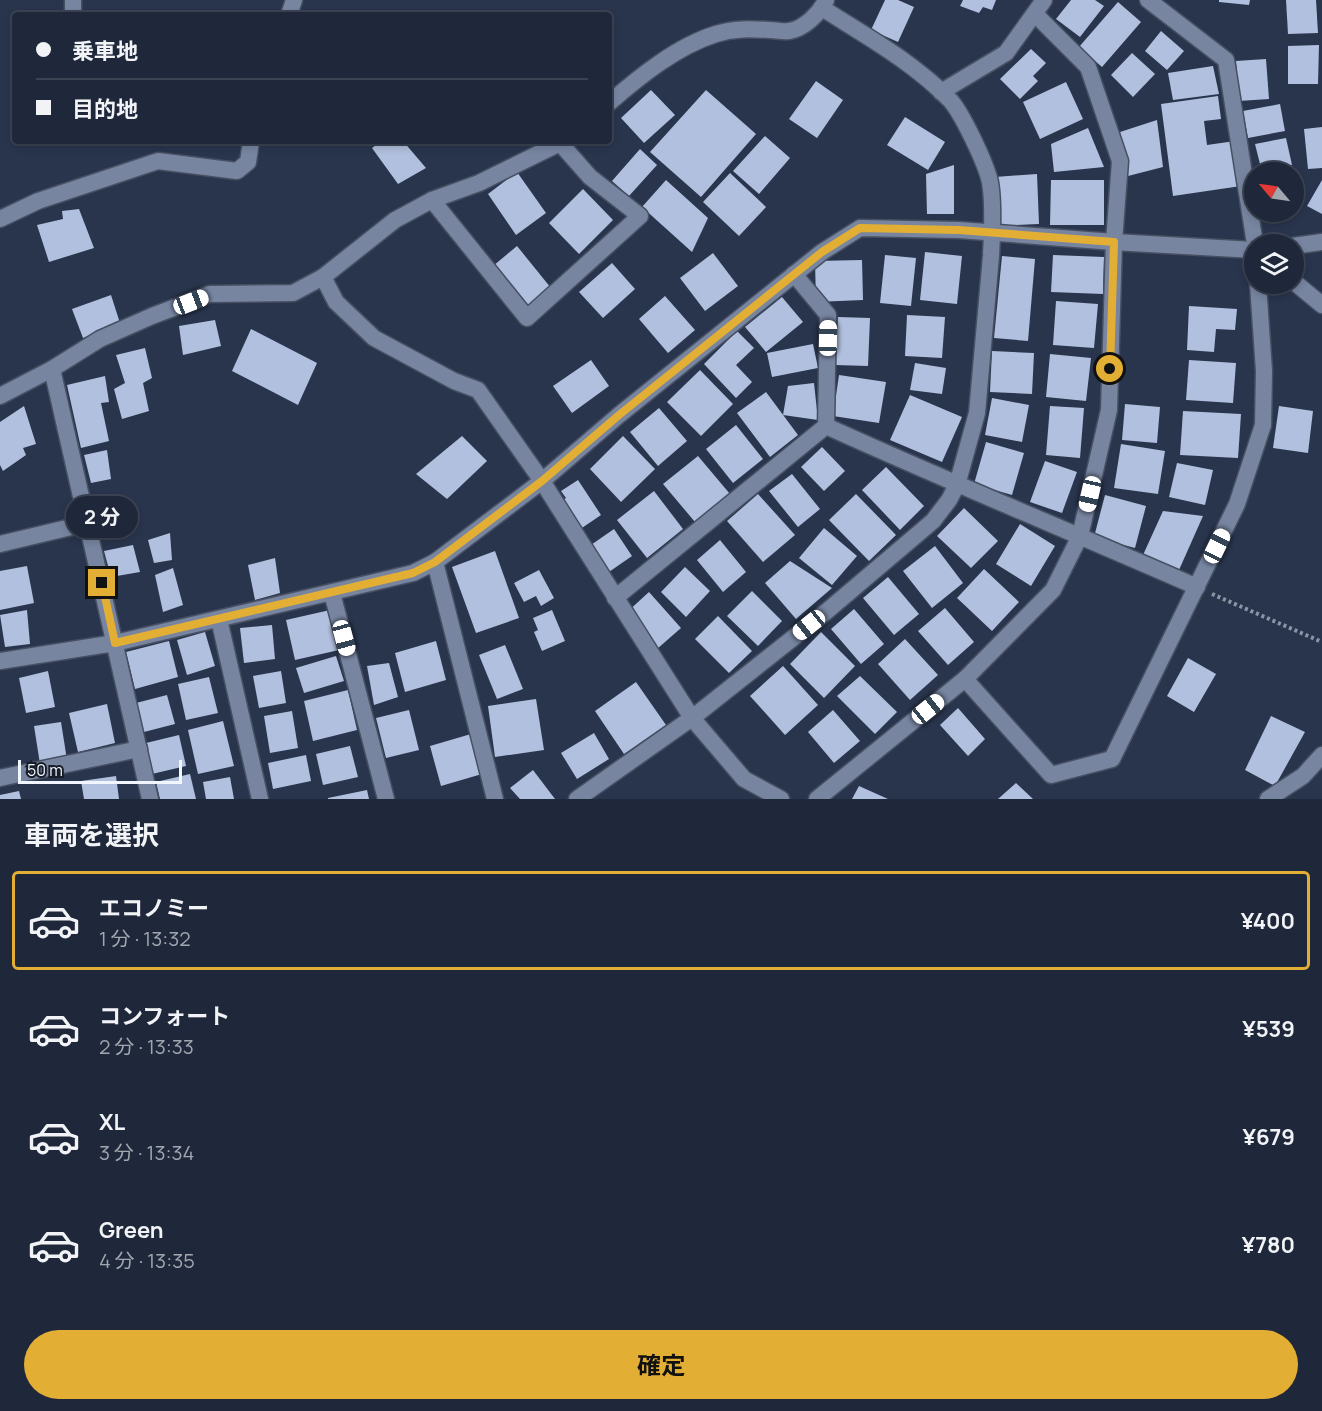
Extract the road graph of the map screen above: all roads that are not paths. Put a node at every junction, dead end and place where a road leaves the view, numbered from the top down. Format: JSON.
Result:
{"nodes":[{"id":1,"x":1148,"y":0,"type":"edge"},
{"id":2,"x":824,"y":4,"type":"edge"},
{"id":3,"x":1039,"y":7,"type":"edge"},
{"id":4,"x":941,"y":92,"type":"junction"},
{"id":5,"x":612,"y":101,"type":"edge"},
{"id":6,"x":251,"y":144,"type":"edge"},
{"id":7,"x":558,"y":144,"type":"edge"},
{"id":8,"x":564,"y":144,"type":"edge"},
{"id":9,"x":432,"y":200,"type":"junction"},
{"id":10,"x":0,"y":219,"type":"edge"},
{"id":11,"x":992,"y":232,"type":"junction"},
{"id":12,"x":1253,"y":234,"type":"edge"},
{"id":13,"x":1114,"y":242,"type":"junction"},
{"id":14,"x":1322,"y":242,"type":"edge"},
{"id":15,"x":1304,"y":244,"type":"edge"},
{"id":16,"x":1244,"y":249,"type":"edge"},
{"id":17,"x":794,"y":274,"type":"junction"},
{"id":18,"x":323,"y":277,"type":"junction"},
{"id":19,"x":1304,"y":290,"type":"edge"},
{"id":20,"x":1259,"y":294,"type":"edge"},
{"id":21,"x":1322,"y":305,"type":"edge"},
{"id":22,"x":51,"y":369,"type":"junction"},
{"id":23,"x":0,"y":396,"type":"edge"},
{"id":24,"x":826,"y":426,"type":"junction"},
{"id":25,"x":542,"y":481,"type":"junction"},
{"id":26,"x":957,"y":485,"type":"junction"},
{"id":27,"x":88,"y":523,"type":"junction"},
{"id":28,"x":1080,"y":536,"type":"junction"},
{"id":29,"x":0,"y":544,"type":"edge"},
{"id":30,"x":435,"y":562,"type":"junction"},
{"id":31,"x":1197,"y":587,"type":"junction"},
{"id":32,"x":332,"y":592,"type":"junction"},
{"id":33,"x":615,"y":598,"type":"junction"},
{"id":34,"x":219,"y":619,"type":"junction"},
{"id":35,"x":115,"y":643,"type":"junction"},
{"id":36,"x":0,"y":661,"type":"edge"},
{"id":37,"x":965,"y":679,"type":"junction"},
{"id":38,"x":692,"y":718,"type":"junction"},
{"id":39,"x":139,"y":749,"type":"junction"},
{"id":40,"x":1322,"y":755,"type":"edge"},
{"id":41,"x":0,"y":778,"type":"edge"},
{"id":42,"x":150,"y":799,"type":"edge"},
{"id":43,"x":260,"y":799,"type":"edge"},
{"id":44,"x":386,"y":799,"type":"edge"},
{"id":45,"x":495,"y":799,"type":"edge"},
{"id":46,"x":577,"y":799,"type":"edge"},
{"id":47,"x":781,"y":799,"type":"edge"},
{"id":48,"x":817,"y":799,"type":"edge"},
{"id":49,"x":1268,"y":799,"type":"edge"}],
"edges":[{"from":1,"to":12,"type":"street"},
{"from":2,"to":4,"type":"street"},
{"from":2,"to":5,"type":"street"},
{"from":3,"to":4,"type":"street"},
{"from":3,"to":13,"type":"street"},
{"from":4,"to":11,"type":"street"},
{"from":6,"to":10,"type":"street"},
{"from":7,"to":9,"type":"street"},
{"from":8,"to":9,"type":"street"},
{"from":9,"to":18,"type":"street"},
{"from":11,"to":13,"type":"street"},
{"from":11,"to":17,"type":"street"},
{"from":11,"to":26,"type":"street"},
{"from":13,"to":16,"type":"street"},
{"from":13,"to":28,"type":"street"},
{"from":14,"to":15,"type":"street"},
{"from":17,"to":24,"type":"street"},
{"from":17,"to":25,"type":"street"},
{"from":18,"to":22,"type":"street"},
{"from":18,"to":25,"type":"street"},
{"from":19,"to":21,"type":"street"},
{"from":20,"to":31,"type":"street"},
{"from":22,"to":23,"type":"street"},
{"from":22,"to":27,"type":"street"},
{"from":24,"to":26,"type":"street"},
{"from":24,"to":33,"type":"street"},
{"from":25,"to":30,"type":"street"},
{"from":25,"to":33,"type":"street"},
{"from":26,"to":28,"type":"street"},
{"from":26,"to":38,"type":"street"},
{"from":27,"to":29,"type":"street"},
{"from":27,"to":35,"type":"street"},
{"from":28,"to":31,"type":"street"},
{"from":28,"to":37,"type":"street"},
{"from":30,"to":32,"type":"street"},
{"from":30,"to":45,"type":"street"},
{"from":31,"to":37,"type":"street"},
{"from":32,"to":34,"type":"street"},
{"from":32,"to":44,"type":"street"},
{"from":33,"to":38,"type":"street"},
{"from":34,"to":35,"type":"street"},
{"from":34,"to":43,"type":"street"},
{"from":35,"to":36,"type":"street"},
{"from":35,"to":39,"type":"street"},
{"from":37,"to":48,"type":"street"},
{"from":38,"to":46,"type":"street"},
{"from":38,"to":47,"type":"street"},
{"from":39,"to":41,"type":"street"},
{"from":39,"to":42,"type":"street"},
{"from":40,"to":49,"type":"street"}]}
